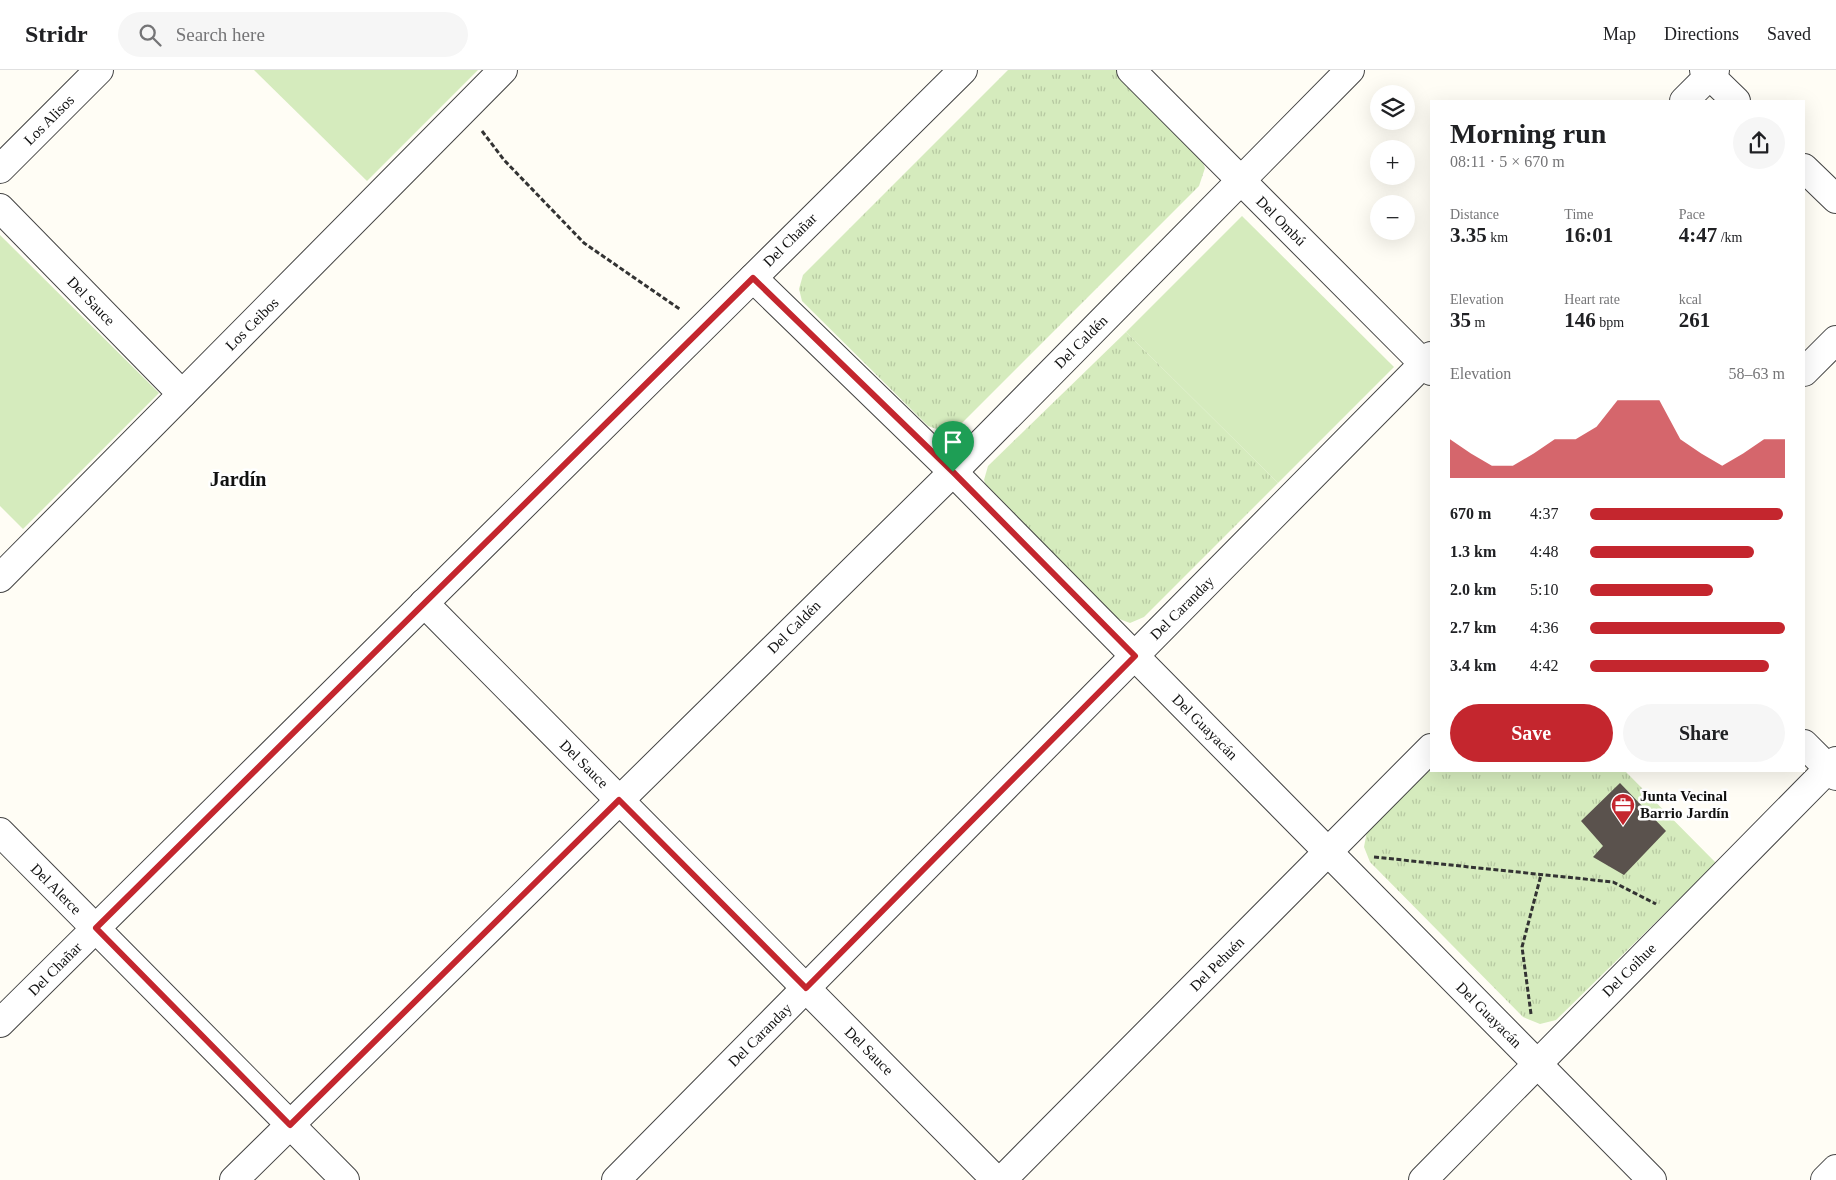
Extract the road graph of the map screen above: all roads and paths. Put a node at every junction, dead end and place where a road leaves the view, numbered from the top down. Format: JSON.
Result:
{"nodes":[{"id":1,"x":99,"y":70,"type":"edge"},
{"id":2,"x":503,"y":70,"type":"edge"},
{"id":3,"x":963,"y":70,"type":"edge"},
{"id":4,"x":1131,"y":70,"type":"edge"},
{"id":5,"x":1350,"y":70,"type":"edge"},
{"id":6,"x":1710,"y":72,"type":"edge"},
{"id":7,"x":1685,"y":100,"type":"edge"},
{"id":8,"x":1735,"y":100,"type":"edge"},
{"id":9,"x":465,"y":108,"type":"junction"},
{"id":10,"x":0,"y":169,"type":"edge"},
{"id":11,"x":1805,"y":169,"type":"edge"},
{"id":12,"x":1241,"y":180,"type":"junction"},
{"id":13,"x":1836,"y":200,"type":"edge"},
{"id":14,"x":0,"y":208,"type":"edge"},
{"id":15,"x":753,"y":278,"type":"junction"},
{"id":16,"x":704,"y":326,"type":"junction"},
{"id":17,"x":1836,"y":340,"type":"edge"},
{"id":18,"x":1429,"y":364,"type":"edge"},
{"id":19,"x":1805,"y":371,"type":"edge"},
{"id":20,"x":182,"y":394,"type":"junction"},
{"id":21,"x":953,"y":472,"type":"junction"},
{"id":22,"x":0,"y":578,"type":"edge"},
{"id":23,"x":424,"y":603,"type":"junction"},
{"id":24,"x":1135,"y":656,"type":"junction"},
{"id":25,"x":1805,"y":745,"type":"edge"},
{"id":26,"x":1430,"y":749,"type":"edge"},
{"id":27,"x":1834,"y":769,"type":"edge"},
{"id":28,"x":619,"y":800,"type":"junction"},
{"id":29,"x":0,"y":832,"type":"edge"},
{"id":30,"x":1328,"y":852,"type":"junction"},
{"id":31,"x":1541,"y":875,"type":"junction"},
{"id":32,"x":1681,"y":917,"type":"junction"},
{"id":33,"x":96,"y":928,"type":"junction"},
{"id":34,"x":806,"y":988,"type":"junction"},
{"id":35,"x":0,"y":1023,"type":"edge"},
{"id":36,"x":1537,"y":1063,"type":"junction"},
{"id":37,"x":290,"y":1125,"type":"junction"},
{"id":38,"x":1836,"y":1169,"type":"edge"},
{"id":39,"x":234,"y":1180,"type":"edge"},
{"id":40,"x":345,"y":1180,"type":"edge"},
{"id":41,"x":616,"y":1180,"type":"edge"},
{"id":42,"x":996,"y":1180,"type":"edge"},
{"id":43,"x":1002,"y":1180,"type":"edge"},
{"id":44,"x":1423,"y":1180,"type":"edge"},
{"id":45,"x":1652,"y":1180,"type":"edge"},
{"id":46,"x":1825,"y":1180,"type":"edge"}],
"edges":[{"from":1,"to":10,"type":"street","name":"Los Alisos"},
{"from":2,"to":9,"type":"street","name":"Los Ceibos"},
{"from":3,"to":15,"type":"street","name":"Del Chañar"},
{"from":4,"to":12,"type":"street","name":"Del Ombú"},
{"from":5,"to":12,"type":"street","name":"Del Caldén"},
{"from":6,"to":7,"type":"street"},
{"from":6,"to":8,"type":"street"},
{"from":9,"to":16,"type":"path"},
{"from":9,"to":20,"type":"street","name":"Los Ceibos"},
{"from":11,"to":13,"type":"street"},
{"from":12,"to":18,"type":"street","name":"Del Ombú"},
{"from":12,"to":21,"type":"street","name":"Del Caldén"},
{"from":14,"to":20,"type":"street","name":"Del Sauce"},
{"from":15,"to":16,"type":"street","name":"Del Chañar"},
{"from":15,"to":21,"type":"street","name":"Del Guayacán"},
{"from":16,"to":23,"type":"street","name":"Del Chañar"},
{"from":17,"to":19,"type":"street"},
{"from":18,"to":24,"type":"street","name":"Del Caranday"},
{"from":20,"to":22,"type":"street","name":"Los Ceibos"},
{"from":21,"to":24,"type":"street","name":"Del Guayacán"},
{"from":21,"to":28,"type":"street","name":"Del Caldén"},
{"from":23,"to":28,"type":"street","name":"Del Sauce"},
{"from":23,"to":33,"type":"street","name":"Del Chañar"},
{"from":24,"to":30,"type":"street","name":"Del Guayacán"},
{"from":24,"to":34,"type":"street","name":"Del Caranday"},
{"from":25,"to":27,"type":"street"},
{"from":26,"to":30,"type":"street","name":"Del Pehuén"},
{"from":27,"to":32,"type":"street","name":"Del Coihue"},
{"from":28,"to":34,"type":"street","name":"Del Sauce"},
{"from":28,"to":37,"type":"street","name":"Del Caldén"},
{"from":29,"to":33,"type":"street","name":"Del Alerce"},
{"from":30,"to":31,"type":"path"},
{"from":30,"to":36,"type":"street","name":"Del Guayacán"},
{"from":30,"to":43,"type":"street","name":"Del Pehuén"},
{"from":31,"to":32,"type":"path"},
{"from":31,"to":36,"type":"path"},
{"from":32,"to":36,"type":"street","name":"Del Coihue"},
{"from":33,"to":35,"type":"street","name":"Del Chañar"},
{"from":33,"to":37,"type":"street","name":"Del Alerce"},
{"from":34,"to":41,"type":"street","name":"Del Caranday"},
{"from":34,"to":42,"type":"street","name":"Del Sauce"},
{"from":36,"to":44,"type":"street","name":"Del Coihue"},
{"from":36,"to":45,"type":"street","name":"Del Guayacán"},
{"from":37,"to":39,"type":"street","name":"Del Caldén"},
{"from":37,"to":40,"type":"street","name":"Del Alerce"},
{"from":38,"to":46,"type":"street"}]}
